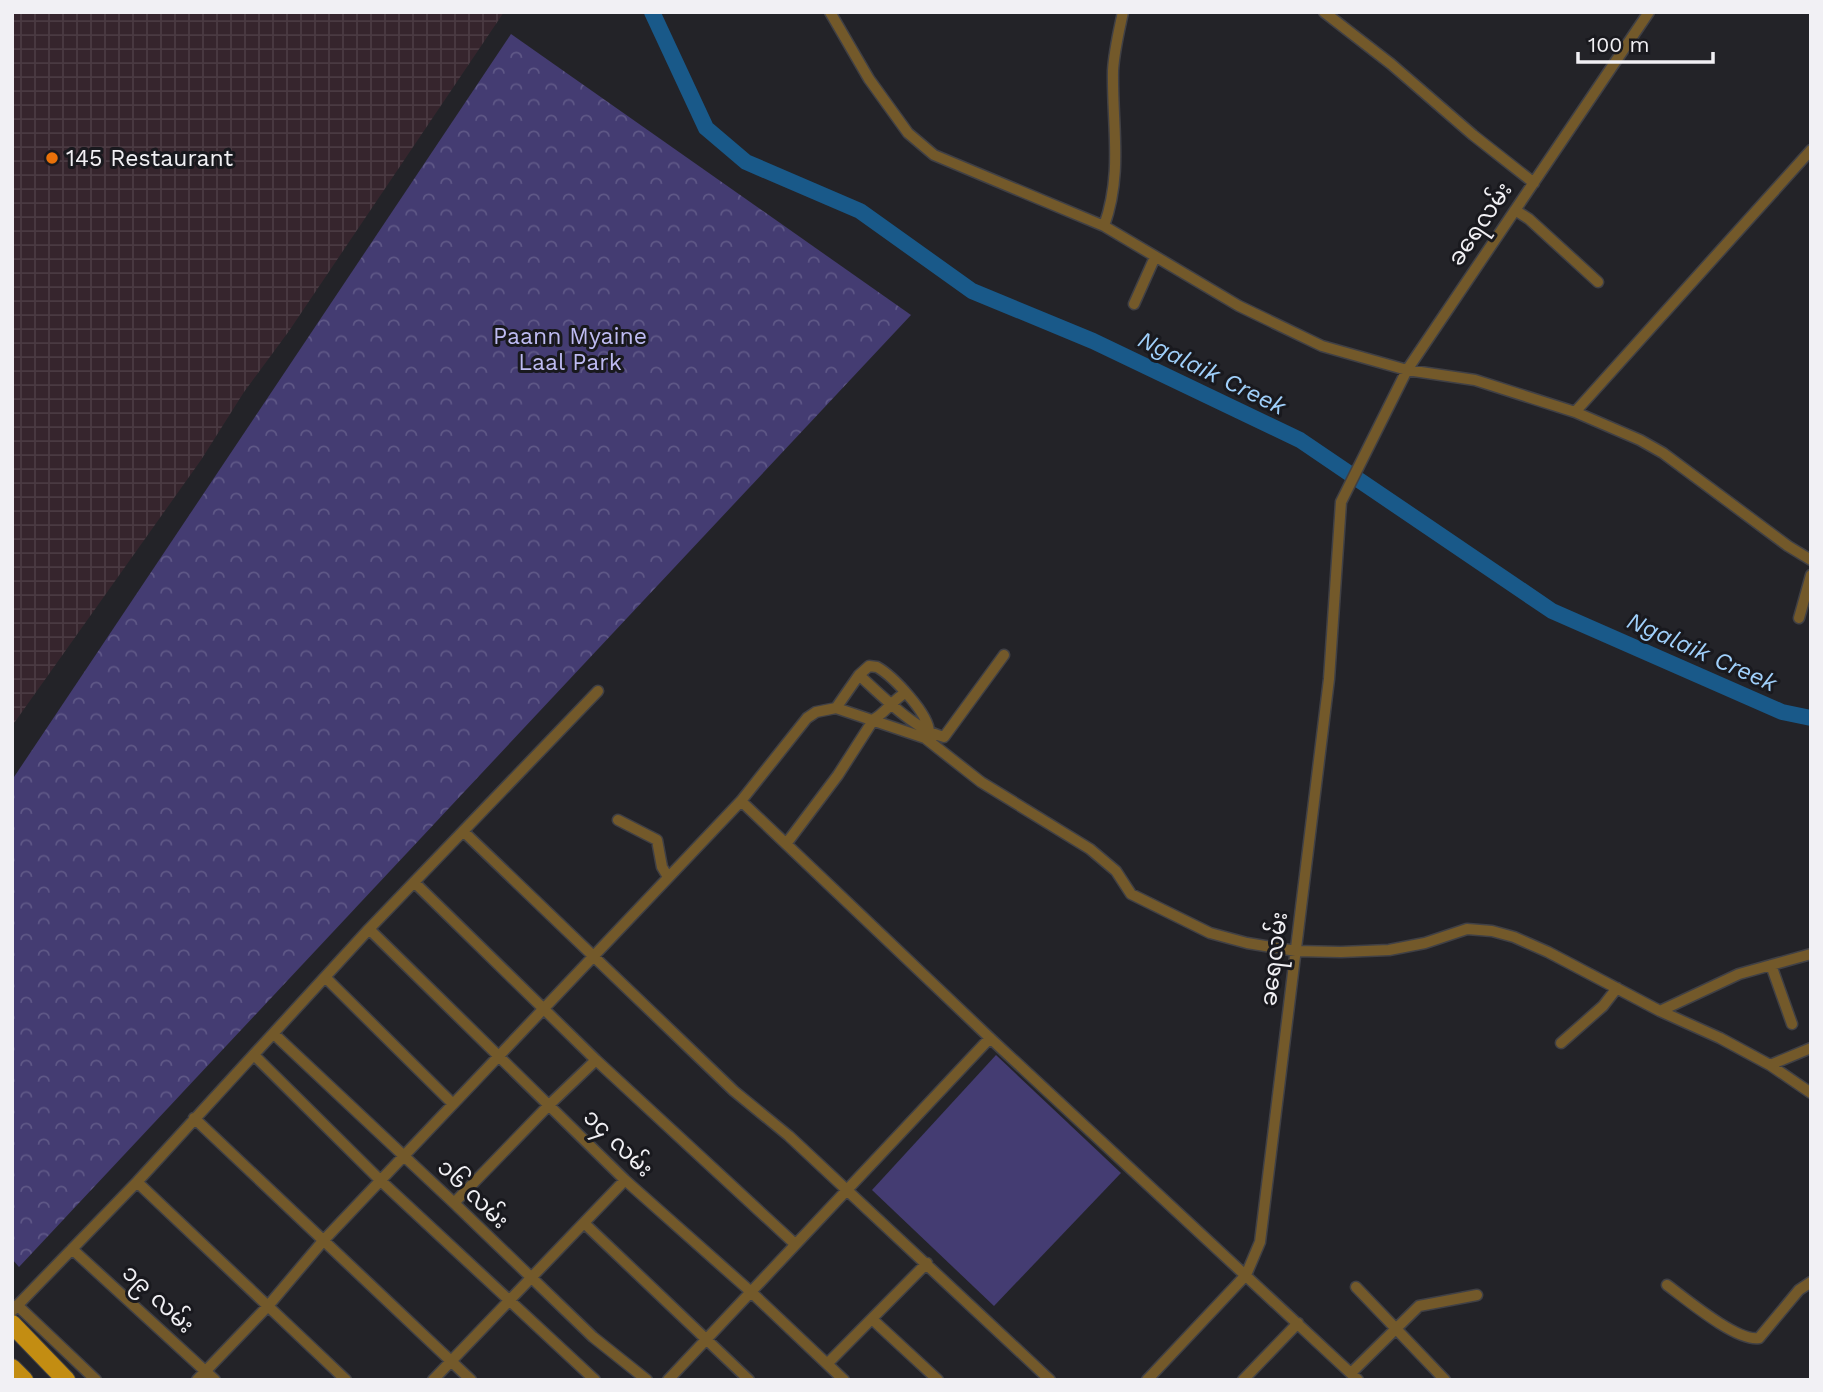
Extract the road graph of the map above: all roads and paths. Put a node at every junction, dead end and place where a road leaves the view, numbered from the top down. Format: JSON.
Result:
{"nodes":[{"id":1,"x":830,"y":12,"type":"edge"},
{"id":2,"x":1123,"y":12,"type":"edge"},
{"id":3,"x":1324,"y":12,"type":"edge"},
{"id":4,"x":1649,"y":12,"type":"edge"},
{"id":5,"x":1811,"y":150,"type":"edge"},
{"id":6,"x":1534,"y":183,"type":"junction"},
{"id":7,"x":1515,"y":211,"type":"junction"},
{"id":8,"x":1104,"y":226,"type":"junction"},
{"id":9,"x":1155,"y":257,"type":"junction"},
{"id":10,"x":1598,"y":282,"type":"dead end"},
{"id":11,"x":1134,"y":304,"type":"dead end"},
{"id":12,"x":1407,"y":370,"type":"junction"},
{"id":13,"x":1575,"y":412,"type":"junction"},
{"id":14,"x":1811,"y":560,"type":"edge"},
{"id":15,"x":1811,"y":575,"type":"edge"},
{"id":16,"x":1799,"y":618,"type":"dead end"},
{"id":17,"x":1004,"y":655,"type":"dead end"},
{"id":18,"x":859,"y":675,"type":"junction"},
{"id":19,"x":598,"y":691,"type":"dead end"},
{"id":20,"x":905,"y":693,"type":"junction"},
{"id":21,"x":890,"y":703,"type":"junction"},
{"id":22,"x":836,"y":708,"type":"junction"},
{"id":23,"x":874,"y":719,"type":"junction"},
{"id":24,"x":927,"y":735,"type":"junction"},
{"id":25,"x":741,"y":801,"type":"junction"},
{"id":26,"x":618,"y":820,"type":"dead end"},
{"id":27,"x":464,"y":832,"type":"junction"},
{"id":28,"x":786,"y":844,"type":"junction"},
{"id":29,"x":668,"y":877,"type":"junction"},
{"id":30,"x":415,"y":883,"type":"junction"},
{"id":31,"x":369,"y":929,"type":"junction"},
{"id":32,"x":1296,"y":951,"type":"junction"},
{"id":33,"x":1811,"y":954,"type":"edge"},
{"id":34,"x":594,"y":958,"type":"junction"},
{"id":35,"x":1771,"y":965,"type":"junction"},
{"id":36,"x":324,"y":977,"type":"junction"},
{"id":37,"x":1617,"y":988,"type":"junction"},
{"id":38,"x":545,"y":1009,"type":"junction"},
{"id":39,"x":1660,"y":1011,"type":"junction"},
{"id":40,"x":1792,"y":1024,"type":"dead end"},
{"id":41,"x":274,"y":1034,"type":"junction"},
{"id":42,"x":990,"y":1038,"type":"junction"},
{"id":43,"x":1561,"y":1043,"type":"dead end"},
{"id":44,"x":1811,"y":1048,"type":"edge"},
{"id":45,"x":254,"y":1055,"type":"junction"},
{"id":46,"x":500,"y":1056,"type":"junction"},
{"id":47,"x":596,"y":1060,"type":"junction"},
{"id":48,"x":1770,"y":1065,"type":"junction"},
{"id":49,"x":1811,"y":1093,"type":"edge"},
{"id":50,"x":453,"y":1104,"type":"junction"},
{"id":51,"x":549,"y":1105,"type":"junction"},
{"id":52,"x":194,"y":1118,"type":"junction"},
{"id":53,"x":404,"y":1157,"type":"junction"},
{"id":54,"x":625,"y":1180,"type":"junction"},
{"id":55,"x":381,"y":1181,"type":"junction"},
{"id":56,"x":137,"y":1182,"type":"junction"},
{"id":57,"x":846,"y":1190,"type":"junction"},
{"id":58,"x":454,"y":1203,"type":"junction"},
{"id":59,"x":584,"y":1223,"type":"junction"},
{"id":60,"x":323,"y":1241,"type":"junction"},
{"id":61,"x":795,"y":1244,"type":"junction"},
{"id":62,"x":72,"y":1249,"type":"junction"},
{"id":63,"x":927,"y":1263,"type":"junction"},
{"id":64,"x":1246,"y":1275,"type":"junction"},
{"id":65,"x":531,"y":1279,"type":"junction"},
{"id":66,"x":1811,"y":1283,"type":"edge"},
{"id":67,"x":1667,"y":1285,"type":"dead end"},
{"id":68,"x":1356,"y":1287,"type":"dead end"},
{"id":69,"x":750,"y":1291,"type":"junction"},
{"id":70,"x":1477,"y":1295,"type":"dead end"},
{"id":71,"x":508,"y":1301,"type":"junction"},
{"id":72,"x":268,"y":1306,"type":"junction"},
{"id":73,"x":15,"y":1308,"type":"edge"},
{"id":74,"x":873,"y":1320,"type":"junction"},
{"id":75,"x":1298,"y":1323,"type":"junction"},
{"id":76,"x":12,"y":1324,"type":"edge"},
{"id":77,"x":1396,"y":1328,"type":"junction"},
{"id":78,"x":706,"y":1339,"type":"junction"},
{"id":79,"x":450,"y":1361,"type":"junction"},
{"id":80,"x":827,"y":1364,"type":"junction"},
{"id":81,"x":12,"y":1367,"type":"edge"},
{"id":82,"x":206,"y":1371,"type":"junction"},
{"id":83,"x":1354,"y":1376,"type":"edge"},
{"id":84,"x":24,"y":1380,"type":"edge"},
{"id":85,"x":65,"y":1380,"type":"edge"},
{"id":86,"x":96,"y":1380,"type":"edge"},
{"id":87,"x":197,"y":1380,"type":"edge"},
{"id":88,"x":215,"y":1380,"type":"edge"},
{"id":89,"x":346,"y":1380,"type":"edge"},
{"id":90,"x":433,"y":1380,"type":"edge"},
{"id":91,"x":471,"y":1380,"type":"edge"},
{"id":92,"x":595,"y":1380,"type":"edge"},
{"id":93,"x":647,"y":1380,"type":"edge"},
{"id":94,"x":668,"y":1380,"type":"edge"},
{"id":95,"x":748,"y":1380,"type":"edge"},
{"id":96,"x":844,"y":1380,"type":"edge"},
{"id":97,"x":938,"y":1380,"type":"edge"},
{"id":98,"x":1050,"y":1380,"type":"edge"},
{"id":99,"x":1147,"y":1380,"type":"edge"},
{"id":100,"x":1243,"y":1380,"type":"edge"},
{"id":101,"x":1445,"y":1380,"type":"edge"}],
"edges":[{"from":1,"to":8,"type":"street"},
{"from":2,"to":8,"type":"street"},
{"from":3,"to":6,"type":"street"},
{"from":4,"to":6,"type":"street","name":"ခရေလမ်း"},
{"from":5,"to":13,"type":"street"},
{"from":6,"to":7,"type":"street","name":"ခရေလမ်း"},
{"from":7,"to":10,"type":"street"},
{"from":7,"to":12,"type":"street","name":"ခရေလမ်း"},
{"from":8,"to":9,"type":"street"},
{"from":9,"to":11,"type":"street"},
{"from":9,"to":12,"type":"street"},
{"from":12,"to":13,"type":"street"},
{"from":12,"to":32,"type":"street","name":"ခရေလမ်း"},
{"from":13,"to":14,"type":"street"},
{"from":15,"to":16,"type":"street"},
{"from":17,"to":24,"type":"street"},
{"from":18,"to":20,"type":"street"},
{"from":18,"to":21,"type":"street"},
{"from":18,"to":22,"type":"street"},
{"from":19,"to":27,"type":"street"},
{"from":20,"to":21,"type":"street"},
{"from":20,"to":24,"type":"street"},
{"from":21,"to":23,"type":"street"},
{"from":21,"to":24,"type":"street"},
{"from":22,"to":23,"type":"street"},
{"from":22,"to":25,"type":"street"},
{"from":23,"to":24,"type":"street"},
{"from":23,"to":28,"type":"street"},
{"from":24,"to":32,"type":"street"},
{"from":25,"to":28,"type":"street"},
{"from":25,"to":29,"type":"street"},
{"from":26,"to":29,"type":"street"},
{"from":27,"to":30,"type":"street"},
{"from":27,"to":34,"type":"street"},
{"from":28,"to":42,"type":"street"},
{"from":29,"to":34,"type":"street"},
{"from":30,"to":31,"type":"street"},
{"from":30,"to":38,"type":"street"},
{"from":31,"to":36,"type":"street"},
{"from":31,"to":46,"type":"street","name":"၁၄ လမ်း"},
{"from":32,"to":37,"type":"street"},
{"from":32,"to":64,"type":"street","name":"ခရေလမ်း"},
{"from":33,"to":35,"type":"street"},
{"from":34,"to":38,"type":"street"},
{"from":34,"to":57,"type":"street"},
{"from":35,"to":39,"type":"street"},
{"from":35,"to":40,"type":"street"},
{"from":36,"to":41,"type":"street"},
{"from":36,"to":50,"type":"street"},
{"from":37,"to":39,"type":"street"},
{"from":37,"to":43,"type":"street"},
{"from":38,"to":46,"type":"street"},
{"from":38,"to":47,"type":"street"},
{"from":39,"to":48,"type":"street"},
{"from":41,"to":45,"type":"street"},
{"from":41,"to":53,"type":"street","name":"၁၆ လမ်း"},
{"from":42,"to":57,"type":"street"},
{"from":42,"to":64,"type":"street"},
{"from":44,"to":48,"type":"street"},
{"from":45,"to":52,"type":"street"},
{"from":45,"to":55,"type":"street"},
{"from":46,"to":50,"type":"street"},
{"from":46,"to":51,"type":"street","name":"၁၄ လမ်း"},
{"from":47,"to":51,"type":"street"},
{"from":47,"to":61,"type":"street"},
{"from":48,"to":49,"type":"street"},
{"from":50,"to":53,"type":"street"},
{"from":51,"to":54,"type":"street","name":"၁၄ လမ်း"},
{"from":51,"to":58,"type":"street"},
{"from":52,"to":56,"type":"street"},
{"from":52,"to":60,"type":"street"},
{"from":53,"to":55,"type":"street"},
{"from":53,"to":58,"type":"street","name":"၁၆ လမ်း"},
{"from":54,"to":59,"type":"street"},
{"from":54,"to":69,"type":"street","name":"၁၄ လမ်း"},
{"from":55,"to":60,"type":"street"},
{"from":55,"to":71,"type":"street"},
{"from":56,"to":62,"type":"street"},
{"from":56,"to":72,"type":"street"},
{"from":57,"to":61,"type":"street"},
{"from":57,"to":63,"type":"street"},
{"from":58,"to":65,"type":"street","name":"၁၆ လမ်း"},
{"from":59,"to":65,"type":"street"},
{"from":59,"to":78,"type":"street"},
{"from":60,"to":72,"type":"street"},
{"from":60,"to":79,"type":"street"},
{"from":61,"to":69,"type":"street"},
{"from":62,"to":73,"type":"street"},
{"from":62,"to":82,"type":"street","name":"၁၉ လမ်း"},
{"from":63,"to":74,"type":"street"},
{"from":63,"to":98,"type":"street"},
{"from":64,"to":75,"type":"street"},
{"from":64,"to":99,"type":"street","name":"ခရေလမ်း"},
{"from":65,"to":71,"type":"street"},
{"from":65,"to":93,"type":"street","name":"၁၆ လမ်း"},
{"from":66,"to":67,"type":"street"},
{"from":68,"to":77,"type":"street"},
{"from":69,"to":78,"type":"street"},
{"from":69,"to":80,"type":"street","name":"၁၄ လမ်း"},
{"from":70,"to":77,"type":"street"},
{"from":71,"to":79,"type":"street"},
{"from":71,"to":92,"type":"street"},
{"from":72,"to":82,"type":"street"},
{"from":72,"to":89,"type":"street"},
{"from":73,"to":86,"type":"street"},
{"from":74,"to":80,"type":"street"},
{"from":74,"to":97,"type":"street"},
{"from":75,"to":83,"type":"street"},
{"from":75,"to":100,"type":"street"},
{"from":76,"to":85,"type":"main road"},
{"from":77,"to":83,"type":"street"},
{"from":77,"to":101,"type":"street"},
{"from":78,"to":94,"type":"street"},
{"from":78,"to":95,"type":"street"},
{"from":79,"to":90,"type":"street"},
{"from":79,"to":91,"type":"street"},
{"from":80,"to":96,"type":"street","name":"၁၄ လမ်း"},
{"from":81,"to":84,"type":"main road"},
{"from":82,"to":87,"type":"street"},
{"from":82,"to":88,"type":"street","name":"၁၉ လမ်း"}]}
